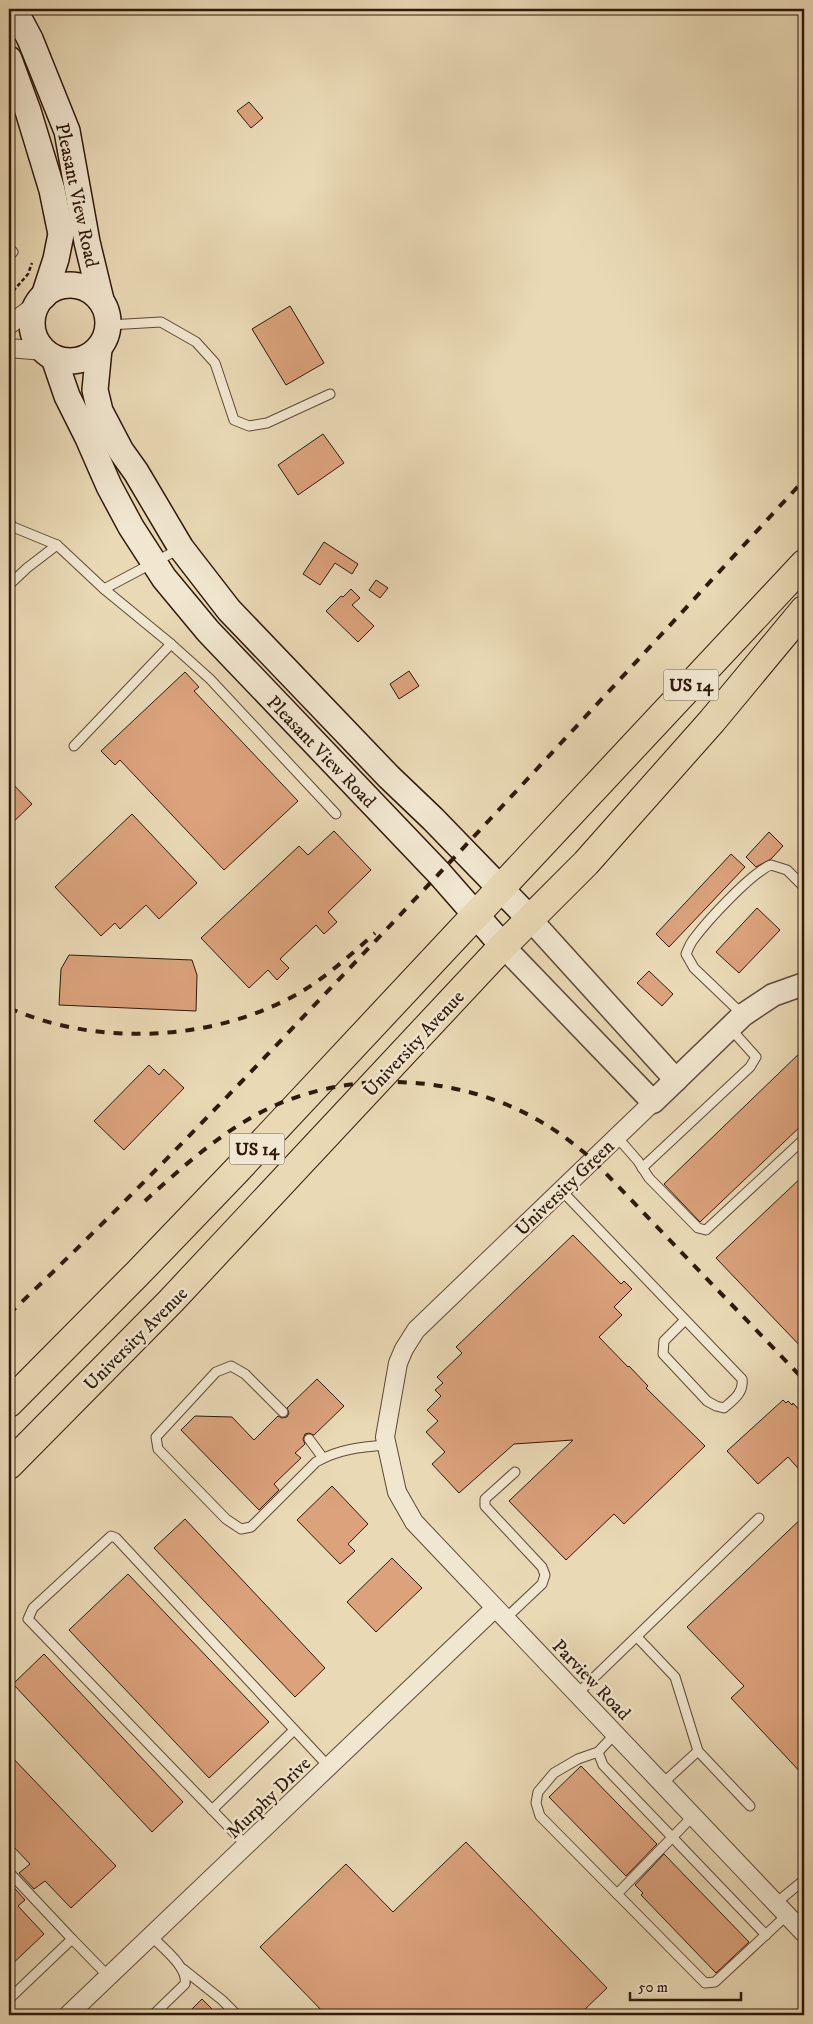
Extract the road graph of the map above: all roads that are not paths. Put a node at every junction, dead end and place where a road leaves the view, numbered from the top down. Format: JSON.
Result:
{"nodes":[{"id":1,"x":14,"y":9,"type":"edge"},
{"id":2,"x":9,"y":59,"type":"edge"},
{"id":3,"x":9,"y":247,"type":"edge"},
{"id":4,"x":9,"y":256,"type":"edge"},
{"id":5,"x":101,"y":300,"type":"junction"},
{"id":6,"x":40,"y":301,"type":"junction"},
{"id":7,"x":109,"y":324,"type":"junction"},
{"id":8,"x":9,"y":325,"type":"edge"},
{"id":9,"x":9,"y":348,"type":"edge"},
{"id":10,"x":99,"y":348,"type":"junction"},
{"id":11,"x":48,"y":354,"type":"junction"},
{"id":12,"x":330,"y":394,"type":"dead end"},
{"id":13,"x":9,"y":522,"type":"edge"},
{"id":14,"x":57,"y":544,"type":"junction"},
{"id":15,"x":181,"y":548,"type":"junction"},
{"id":16,"x":154,"y":563,"type":"junction"},
{"id":17,"x":804,"y":564,"type":"edge"},
{"id":18,"x":9,"y":585,"type":"edge"},
{"id":19,"x":104,"y":589,"type":"junction"},
{"id":20,"x":804,"y":610,"type":"edge"},
{"id":21,"x":171,"y":644,"type":"junction"},
{"id":22,"x":74,"y":746,"type":"dead end"},
{"id":23,"x":336,"y":814,"type":"dead end"},
{"id":24,"x":804,"y":887,"type":"edge"},
{"id":25,"x":499,"y":888,"type":"junction"},
{"id":26,"x":475,"y":914,"type":"junction"},
{"id":27,"x":530,"y":920,"type":"junction"},
{"id":28,"x":503,"y":946,"type":"junction"},
{"id":29,"x":804,"y":984,"type":"edge"},
{"id":30,"x":737,"y":1021,"type":"junction"},
{"id":31,"x":676,"y":1080,"type":"junction"},
{"id":32,"x":653,"y":1102,"type":"junction"},
{"id":33,"x":617,"y":1137,"type":"junction"},
{"id":34,"x":804,"y":1139,"type":"edge"},
{"id":35,"x":642,"y":1168,"type":"junction"},
{"id":36,"x":561,"y":1190,"type":"junction"},
{"id":37,"x":685,"y":1320,"type":"junction"},
{"id":38,"x":9,"y":1403,"type":"edge"},
{"id":39,"x":283,"y":1412,"type":"dead end"},
{"id":40,"x":309,"y":1439,"type":"dead end"},
{"id":41,"x":386,"y":1440,"type":"junction"},
{"id":42,"x":323,"y":1458,"type":"junction"},
{"id":43,"x":9,"y":1465,"type":"edge"},
{"id":44,"x":515,"y":1472,"type":"dead end"},
{"id":45,"x":759,"y":1518,"type":"dead end"},
{"id":46,"x":500,"y":1613,"type":"junction"},
{"id":47,"x":636,"y":1637,"type":"junction"},
{"id":48,"x":577,"y":1694,"type":"junction"},
{"id":49,"x":294,"y":1730,"type":"junction"},
{"id":50,"x":615,"y":1734,"type":"junction"},
{"id":51,"x":598,"y":1752,"type":"junction"},
{"id":52,"x":698,"y":1752,"type":"junction"},
{"id":53,"x":329,"y":1767,"type":"junction"},
{"id":54,"x":662,"y":1784,"type":"junction"},
{"id":55,"x":750,"y":1806,"type":"dead end"},
{"id":56,"x":212,"y":1810,"type":"junction"},
{"id":57,"x":694,"y":1816,"type":"junction"},
{"id":58,"x":673,"y":1838,"type":"junction"},
{"id":59,"x":247,"y":1846,"type":"junction"},
{"id":60,"x":9,"y":1872,"type":"edge"},
{"id":61,"x":804,"y":1880,"type":"edge"},
{"id":62,"x":617,"y":1894,"type":"junction"},
{"id":63,"x":782,"y":1909,"type":"junction"},
{"id":64,"x":804,"y":1933,"type":"edge"},
{"id":65,"x":151,"y":1936,"type":"junction"},
{"id":66,"x":766,"y":1936,"type":"junction"},
{"id":67,"x":72,"y":1939,"type":"junction"},
{"id":68,"x":183,"y":1969,"type":"junction"},
{"id":69,"x":109,"y":1977,"type":"junction"},
{"id":70,"x":9,"y":1999,"type":"edge"},
{"id":71,"x":68,"y":2015,"type":"edge"},
{"id":72,"x":153,"y":2015,"type":"edge"},
{"id":73,"x":237,"y":2015,"type":"edge"}],
"edges":[{"from":1,"to":5,"type":"main road","name":"Pleasant View Road"},
{"from":2,"to":6,"type":"main road","name":"Pleasant View Road"},
{"from":3,"to":4,"type":"lane"},
{"from":5,"to":6,"type":"main road"},
{"from":5,"to":7,"type":"main road"},
{"from":6,"to":8,"type":"street"},
{"from":6,"to":11,"type":"main road"},
{"from":7,"to":10,"type":"main road"},
{"from":7,"to":12,"type":"lane"},
{"from":9,"to":11,"type":"street"},
{"from":10,"to":11,"type":"main road"},
{"from":10,"to":15,"type":"main road","name":"Pleasant View Road"},
{"from":11,"to":16,"type":"main road","name":"Pleasant View Road"},
{"from":13,"to":14,"type":"lane"},
{"from":14,"to":18,"type":"lane"},
{"from":14,"to":19,"type":"lane"},
{"from":15,"to":16,"type":"lane"},
{"from":15,"to":25,"type":"main road","name":"Pleasant View Road"},
{"from":16,"to":19,"type":"lane"},
{"from":16,"to":26,"type":"main road","name":"Pleasant View Road"},
{"from":17,"to":25,"type":"main road","number":"US 14"},
{"from":19,"to":21,"type":"lane"},
{"from":20,"to":27,"type":"main road","name":"University Avenue","number":"US 14"},
{"from":21,"to":22,"type":"lane"},
{"from":21,"to":23,"type":"lane"},
{"from":24,"to":30,"type":"lane"},
{"from":25,"to":26,"type":"main road","number":"US 14"},
{"from":25,"to":27,"type":"main road","name":"Pleasant View Road"},
{"from":26,"to":28,"type":"main road","name":"Pleasant View Road"},
{"from":26,"to":38,"type":"main road","number":"US 14"},
{"from":27,"to":28,"type":"main road","name":"University Avenue","number":"US 14"},
{"from":27,"to":31,"type":"street","name":"Pleasant View Road"},
{"from":28,"to":32,"type":"street","name":"Pleasant View Road"},
{"from":28,"to":43,"type":"main road","name":"University Avenue","number":"US 14"},
{"from":29,"to":30,"type":"street","name":"University Green"},
{"from":30,"to":31,"type":"street","name":"University Green"},
{"from":30,"to":35,"type":"lane"},
{"from":31,"to":32,"type":"street","name":"University Green"},
{"from":32,"to":33,"type":"street","name":"University Green"},
{"from":33,"to":35,"type":"lane"},
{"from":33,"to":36,"type":"street","name":"University Green"},
{"from":34,"to":35,"type":"lane"},
{"from":36,"to":37,"type":"lane"},
{"from":36,"to":41,"type":"street","name":"University Green"},
{"from":37,"to":37,"type":"lane"},
{"from":39,"to":42,"type":"lane"},
{"from":40,"to":42,"type":"lane"},
{"from":41,"to":42,"type":"lane"},
{"from":41,"to":46,"type":"street","name":"Parview Road"},
{"from":44,"to":46,"type":"lane"},
{"from":45,"to":47,"type":"lane"},
{"from":46,"to":48,"type":"street","name":"Parview Road"},
{"from":46,"to":53,"type":"street","name":"Murphy Drive"},
{"from":47,"to":48,"type":"lane"},
{"from":47,"to":52,"type":"lane"},
{"from":48,"to":50,"type":"street","name":"Parview Road"},
{"from":49,"to":53,"type":"lane"},
{"from":49,"to":56,"type":"lane"},
{"from":49,"to":56,"type":"lane"},
{"from":50,"to":51,"type":"lane"},
{"from":50,"to":54,"type":"street","name":"Parview Road"},
{"from":51,"to":58,"type":"lane"},
{"from":51,"to":62,"type":"lane"},
{"from":52,"to":54,"type":"lane"},
{"from":52,"to":55,"type":"lane"},
{"from":53,"to":59,"type":"street","name":"Murphy Drive"},
{"from":54,"to":57,"type":"street","name":"Parview Road"},
{"from":56,"to":59,"type":"lane"},
{"from":57,"to":58,"type":"lane"},
{"from":57,"to":63,"type":"street","name":"Parview Road"},
{"from":58,"to":62,"type":"lane"},
{"from":58,"to":66,"type":"lane"},
{"from":59,"to":65,"type":"street","name":"Murphy Drive"},
{"from":60,"to":67,"type":"lane"},
{"from":61,"to":63,"type":"lane"},
{"from":62,"to":66,"type":"lane"},
{"from":63,"to":64,"type":"street","name":"Parview Road"},
{"from":63,"to":66,"type":"lane"},
{"from":65,"to":68,"type":"lane"},
{"from":65,"to":69,"type":"street","name":"Murphy Drive"},
{"from":67,"to":69,"type":"lane"},
{"from":67,"to":70,"type":"lane"},
{"from":68,"to":72,"type":"lane"},
{"from":68,"to":73,"type":"lane"},
{"from":69,"to":71,"type":"street","name":"Murphy Drive"}]}
